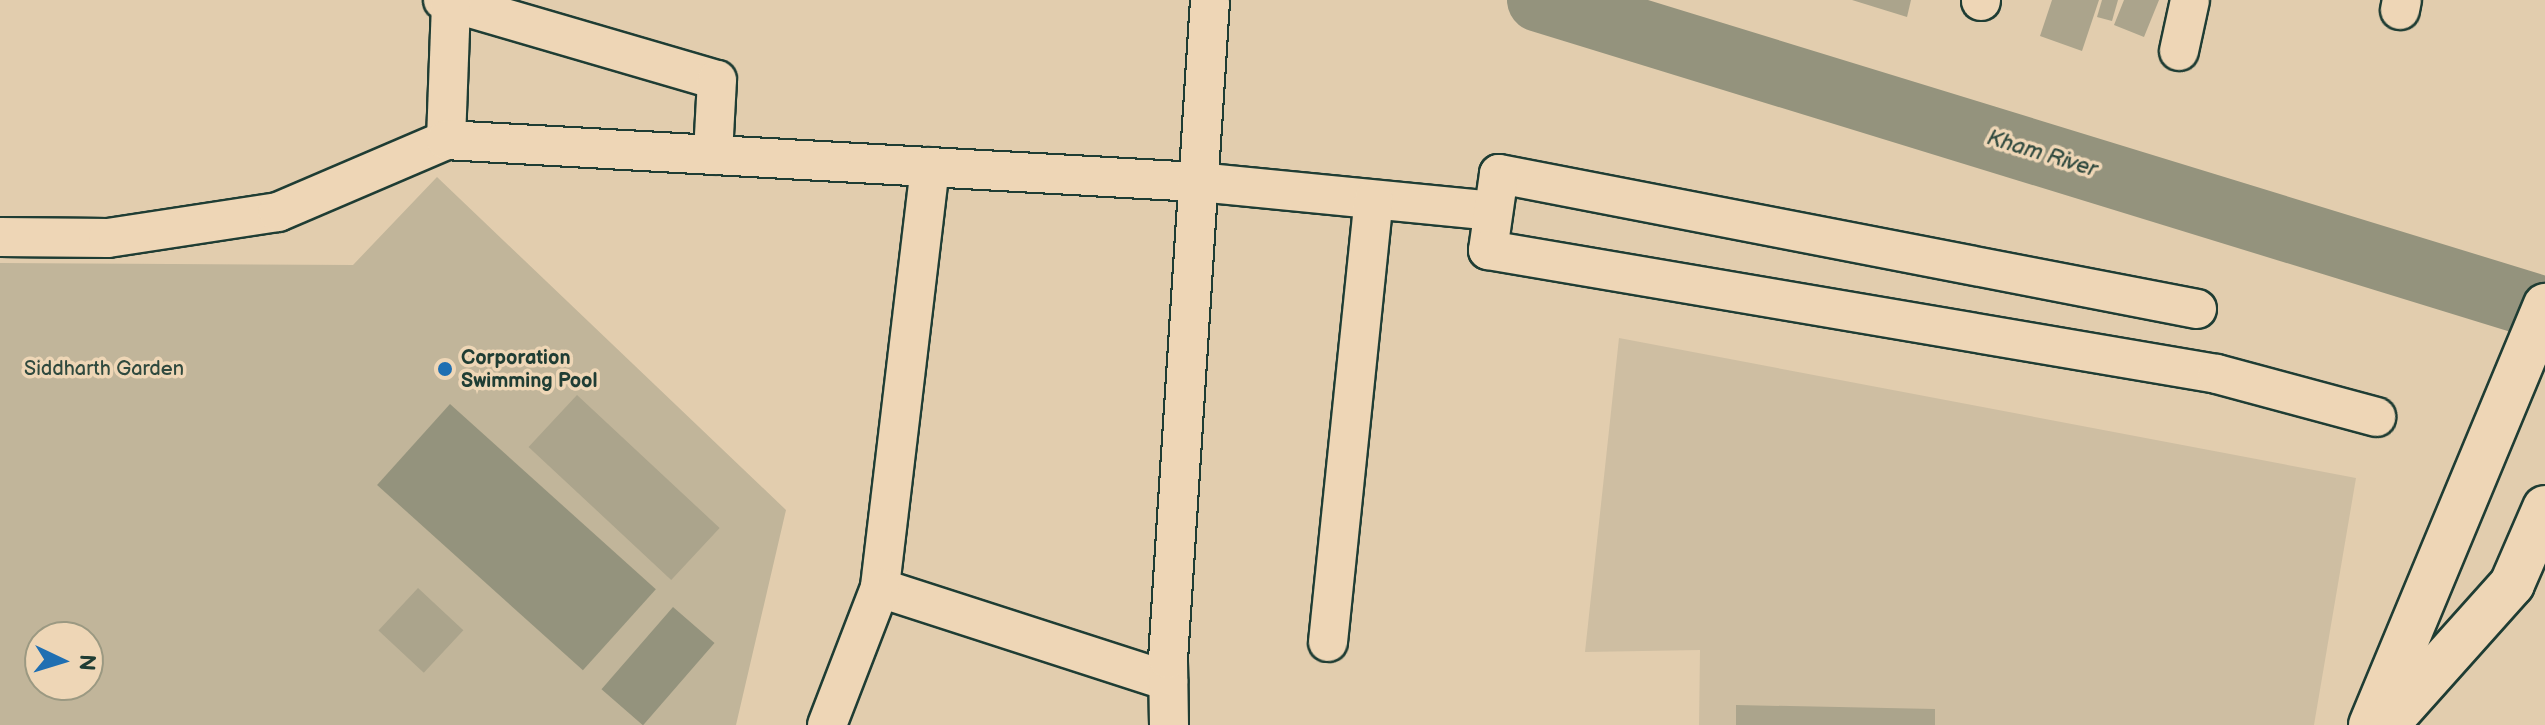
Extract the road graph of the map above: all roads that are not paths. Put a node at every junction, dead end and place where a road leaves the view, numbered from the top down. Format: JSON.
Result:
{"nodes":[{"id":1,"x":1210,"y":0,"type":"edge"},
{"id":2,"x":2190,"y":0,"type":"edge"},
{"id":3,"x":447,"y":1,"type":"edge"},
{"id":4,"x":2179,"y":51,"type":"dead end"},
{"id":5,"x":446,"y":140,"type":"junction"},
{"id":6,"x":713,"y":155,"type":"junction"},
{"id":7,"x":930,"y":167,"type":"junction"},
{"id":8,"x":1198,"y":182,"type":"junction"},
{"id":9,"x":1374,"y":200,"type":"junction"},
{"id":10,"x":1493,"y":211,"type":"junction"},
{"id":11,"x":0,"y":237,"type":"edge"},
{"id":12,"x":2545,"y":306,"type":"edge"},
{"id":13,"x":2197,"y":309,"type":"dead end"},
{"id":14,"x":2376,"y":417,"type":"dead end"},
{"id":15,"x":2545,"y":508,"type":"edge"},
{"id":16,"x":880,"y":588,"type":"junction"},
{"id":17,"x":1328,"y":642,"type":"dead end"},
{"id":18,"x":1168,"y":681,"type":"junction"},
{"id":19,"x":827,"y":725,"type":"edge"},
{"id":20,"x":1169,"y":725,"type":"edge"},
{"id":21,"x":2371,"y":725,"type":"edge"},
{"id":22,"x":2386,"y":725,"type":"edge"}],
"edges":[{"from":1,"to":8,"type":"street"},
{"from":2,"to":4,"type":"street"},
{"from":3,"to":5,"type":"street"},
{"from":3,"to":6,"type":"street"},
{"from":5,"to":6,"type":"street"},
{"from":5,"to":11,"type":"street"},
{"from":6,"to":7,"type":"street"},
{"from":7,"to":8,"type":"street"},
{"from":7,"to":16,"type":"street"},
{"from":8,"to":9,"type":"street"},
{"from":8,"to":18,"type":"street"},
{"from":9,"to":10,"type":"street"},
{"from":9,"to":17,"type":"street"},
{"from":10,"to":13,"type":"street"},
{"from":10,"to":14,"type":"street"},
{"from":12,"to":21,"type":"main road"},
{"from":15,"to":22,"type":"main road"},
{"from":16,"to":18,"type":"street"},
{"from":16,"to":19,"type":"street"},
{"from":18,"to":20,"type":"street"}]}
